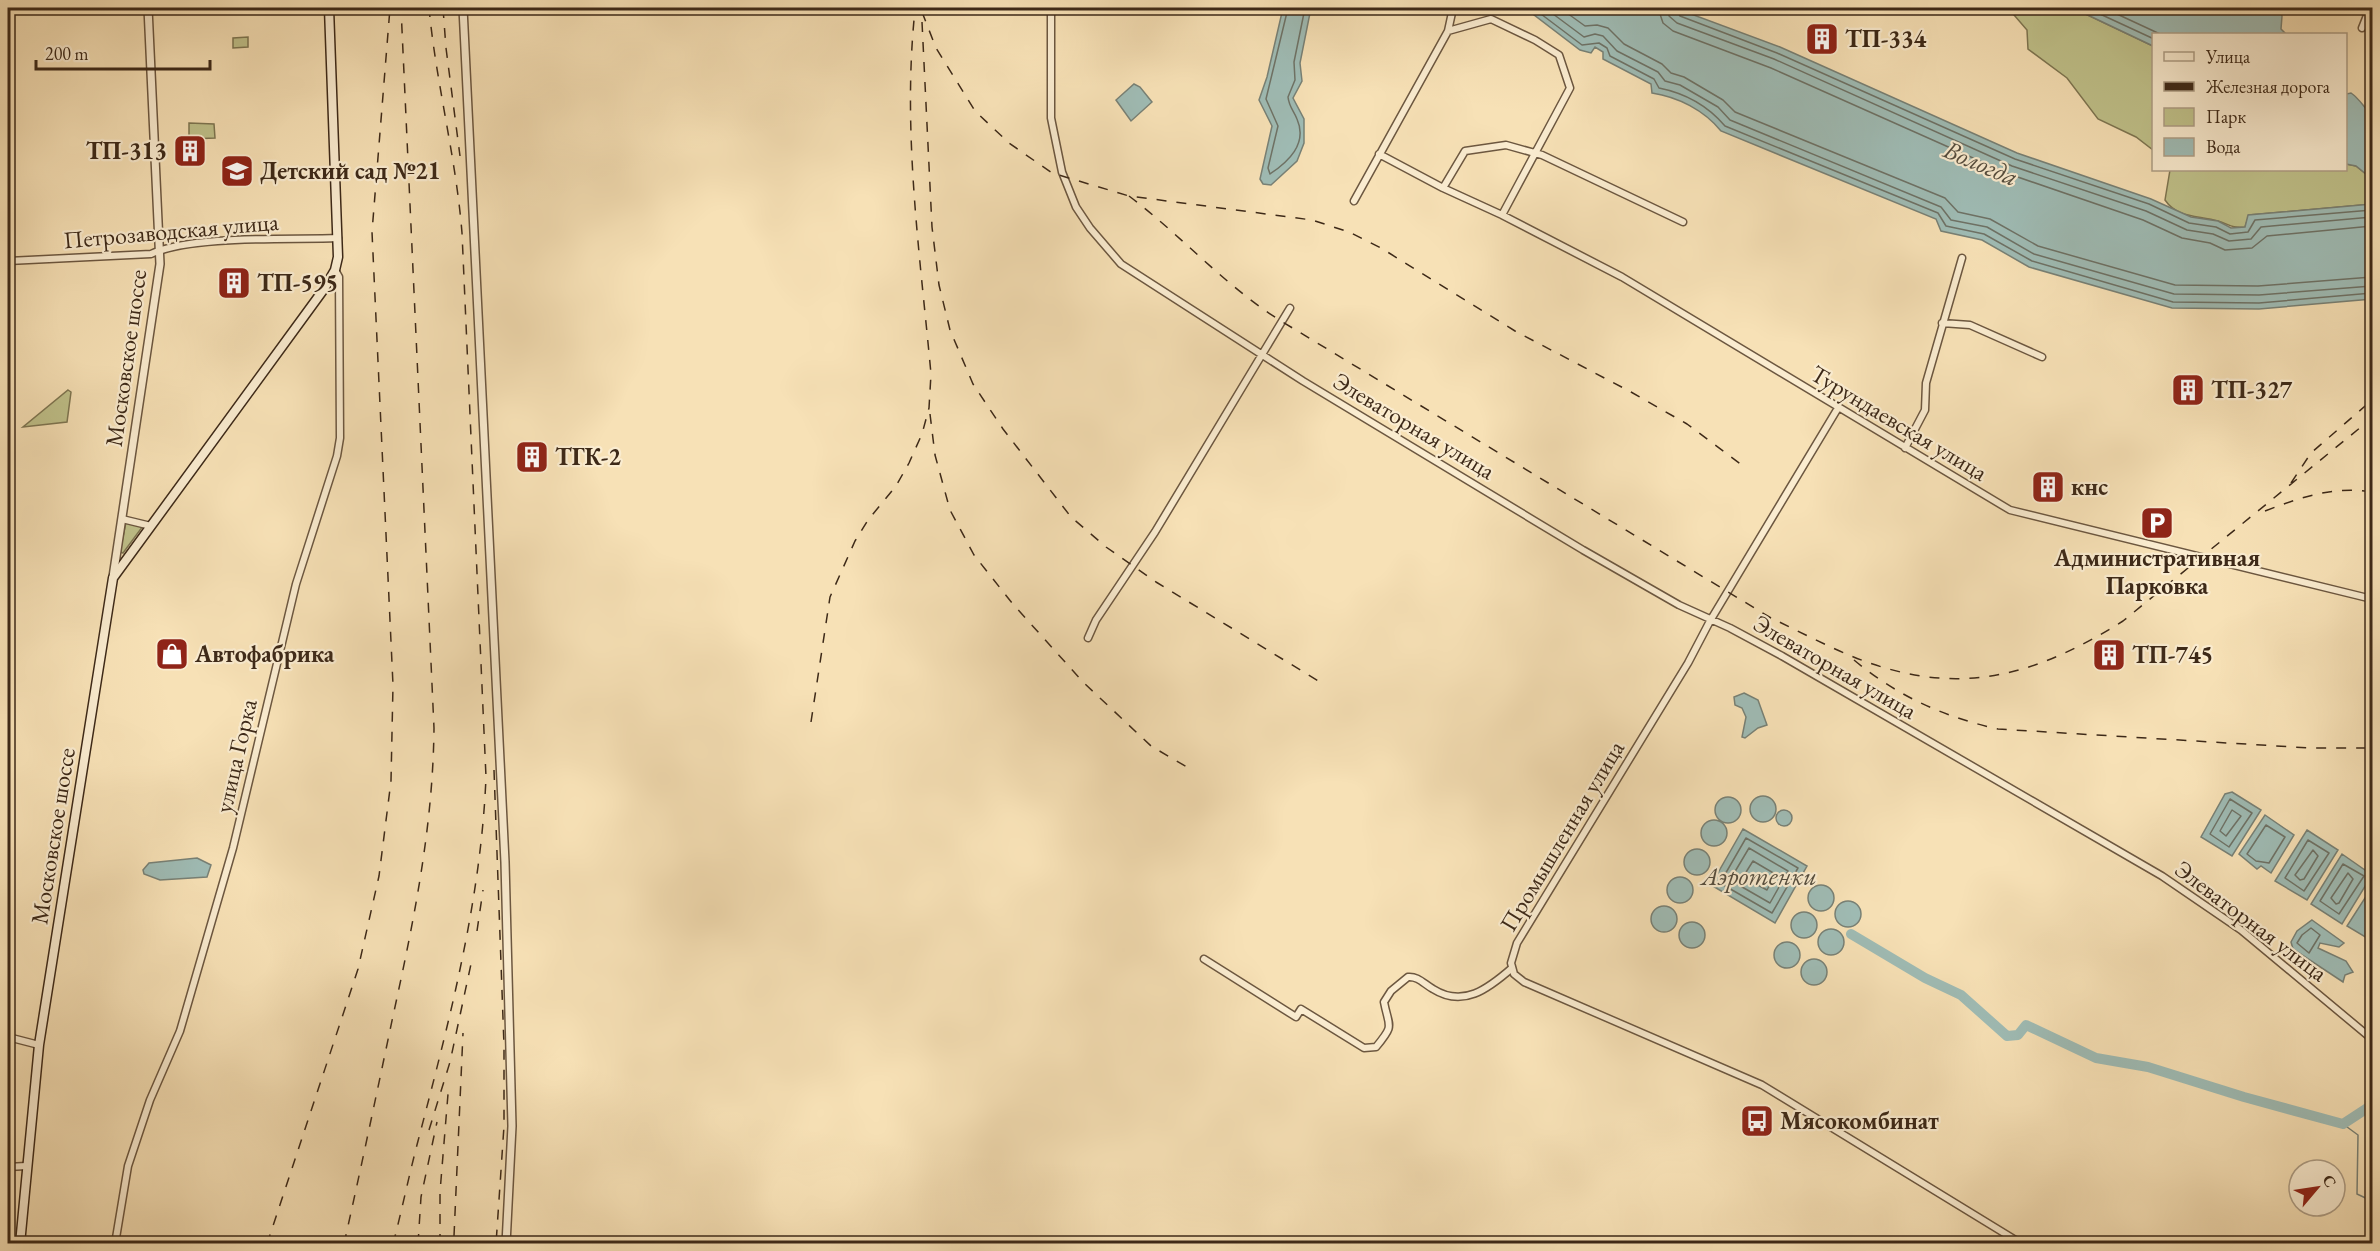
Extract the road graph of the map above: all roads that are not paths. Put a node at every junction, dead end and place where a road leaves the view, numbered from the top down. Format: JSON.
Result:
{"nodes":[{"id":1,"x":148,"y":8,"type":"edge"},
{"id":2,"x":329,"y":8,"type":"edge"},
{"id":3,"x":463,"y":8,"type":"edge"},
{"id":4,"x":1051,"y":8,"type":"edge"},
{"id":5,"x":1453,"y":8,"type":"edge"},
{"id":6,"x":2370,"y":8,"type":"edge"},
{"id":7,"x":2362,"y":28,"type":"dead end"},
{"id":8,"x":1448,"y":31,"type":"junction"},
{"id":9,"x":1380,"y":153,"type":"junction"},
{"id":10,"x":1536,"y":153,"type":"junction"},
{"id":11,"x":1443,"y":188,"type":"junction"},
{"id":12,"x":1354,"y":201,"type":"dead end"},
{"id":13,"x":1502,"y":215,"type":"junction"},
{"id":14,"x":1683,"y":222,"type":"dead end"},
{"id":15,"x":338,"y":238,"type":"junction"},
{"id":16,"x":160,"y":250,"type":"junction"},
{"id":17,"x":1962,"y":258,"type":"dead end"},
{"id":18,"x":8,"y":261,"type":"edge"},
{"id":19,"x":335,"y":270,"type":"junction"},
{"id":20,"x":1290,"y":308,"type":"dead end"},
{"id":21,"x":1942,"y":323,"type":"junction"},
{"id":22,"x":1261,"y":353,"type":"junction"},
{"id":23,"x":2042,"y":357,"type":"dead end"},
{"id":24,"x":1838,"y":408,"type":"junction"},
{"id":25,"x":1905,"y":448,"type":"junction"},
{"id":26,"x":122,"y":519,"type":"junction"},
{"id":27,"x":151,"y":526,"type":"junction"},
{"id":28,"x":113,"y":578,"type":"junction"},
{"id":29,"x":2373,"y":599,"type":"edge"},
{"id":30,"x":1710,"y":621,"type":"junction"},
{"id":31,"x":1088,"y":638,"type":"dead end"},
{"id":32,"x":1204,"y":959,"type":"dead end"},
{"id":33,"x":1512,"y":968,"type":"junction"},
{"id":34,"x":8,"y":1036,"type":"edge"},
{"id":35,"x":2373,"y":1040,"type":"edge"},
{"id":36,"x":39,"y":1045,"type":"junction"},
{"id":37,"x":26,"y":1166,"type":"junction"},
{"id":38,"x":8,"y":1167,"type":"edge"},
{"id":39,"x":20,"y":1244,"type":"edge"},
{"id":40,"x":115,"y":1244,"type":"edge"},
{"id":41,"x":506,"y":1244,"type":"edge"},
{"id":42,"x":2022,"y":1244,"type":"edge"}],
"edges":[{"from":1,"to":16,"type":"street","name":"Московское шоссе"},
{"from":2,"to":15,"type":"main road"},
{"from":3,"to":41,"type":"street"},
{"from":4,"to":22,"type":"street","name":"Элеваторная улица"},
{"from":5,"to":8,"type":"street"},
{"from":6,"to":7,"type":"street"},
{"from":8,"to":9,"type":"street"},
{"from":8,"to":10,"type":"street"},
{"from":9,"to":11,"type":"street","name":"Турундаевская улица"},
{"from":9,"to":12,"type":"street"},
{"from":10,"to":11,"type":"street"},
{"from":10,"to":13,"type":"street"},
{"from":10,"to":14,"type":"street"},
{"from":11,"to":13,"type":"street","name":"Турундаевская улица"},
{"from":13,"to":24,"type":"street","name":"Турундаевская улица"},
{"from":15,"to":16,"type":"street","name":"Петрозаводская улица"},
{"from":15,"to":19,"type":"main road"},
{"from":16,"to":18,"type":"street","name":"Петрозаводская улица"},
{"from":16,"to":26,"type":"street","name":"Московское шоссе"},
{"from":17,"to":21,"type":"street"},
{"from":19,"to":27,"type":"main road","name":"Московское шоссе"},
{"from":19,"to":40,"type":"street","name":"улица Горка"},
{"from":20,"to":22,"type":"street"},
{"from":21,"to":23,"type":"street"},
{"from":21,"to":25,"type":"street"},
{"from":22,"to":30,"type":"street","name":"Элеваторная улица"},
{"from":22,"to":31,"type":"street"},
{"from":24,"to":25,"type":"street","name":"Турундаевская улица"},
{"from":24,"to":30,"type":"street","name":"Промышленная улица"},
{"from":25,"to":29,"type":"street","name":"Турундаевская улица"},
{"from":26,"to":27,"type":"street"},
{"from":26,"to":28,"type":"street","name":"Московское шоссе"},
{"from":27,"to":28,"type":"main road","name":"Московское шоссе"},
{"from":28,"to":36,"type":"main road","name":"Московское шоссе"},
{"from":30,"to":33,"type":"street","name":"Промышленная улица"},
{"from":30,"to":35,"type":"street","name":"Элеваторная улица"},
{"from":32,"to":33,"type":"street"},
{"from":33,"to":42,"type":"street","name":"Промышленная улица"},
{"from":34,"to":36,"type":"street"},
{"from":36,"to":37,"type":"main road","name":"Московское шоссе"},
{"from":37,"to":38,"type":"street"},
{"from":37,"to":39,"type":"main road","name":"Московское шоссе"}]}
